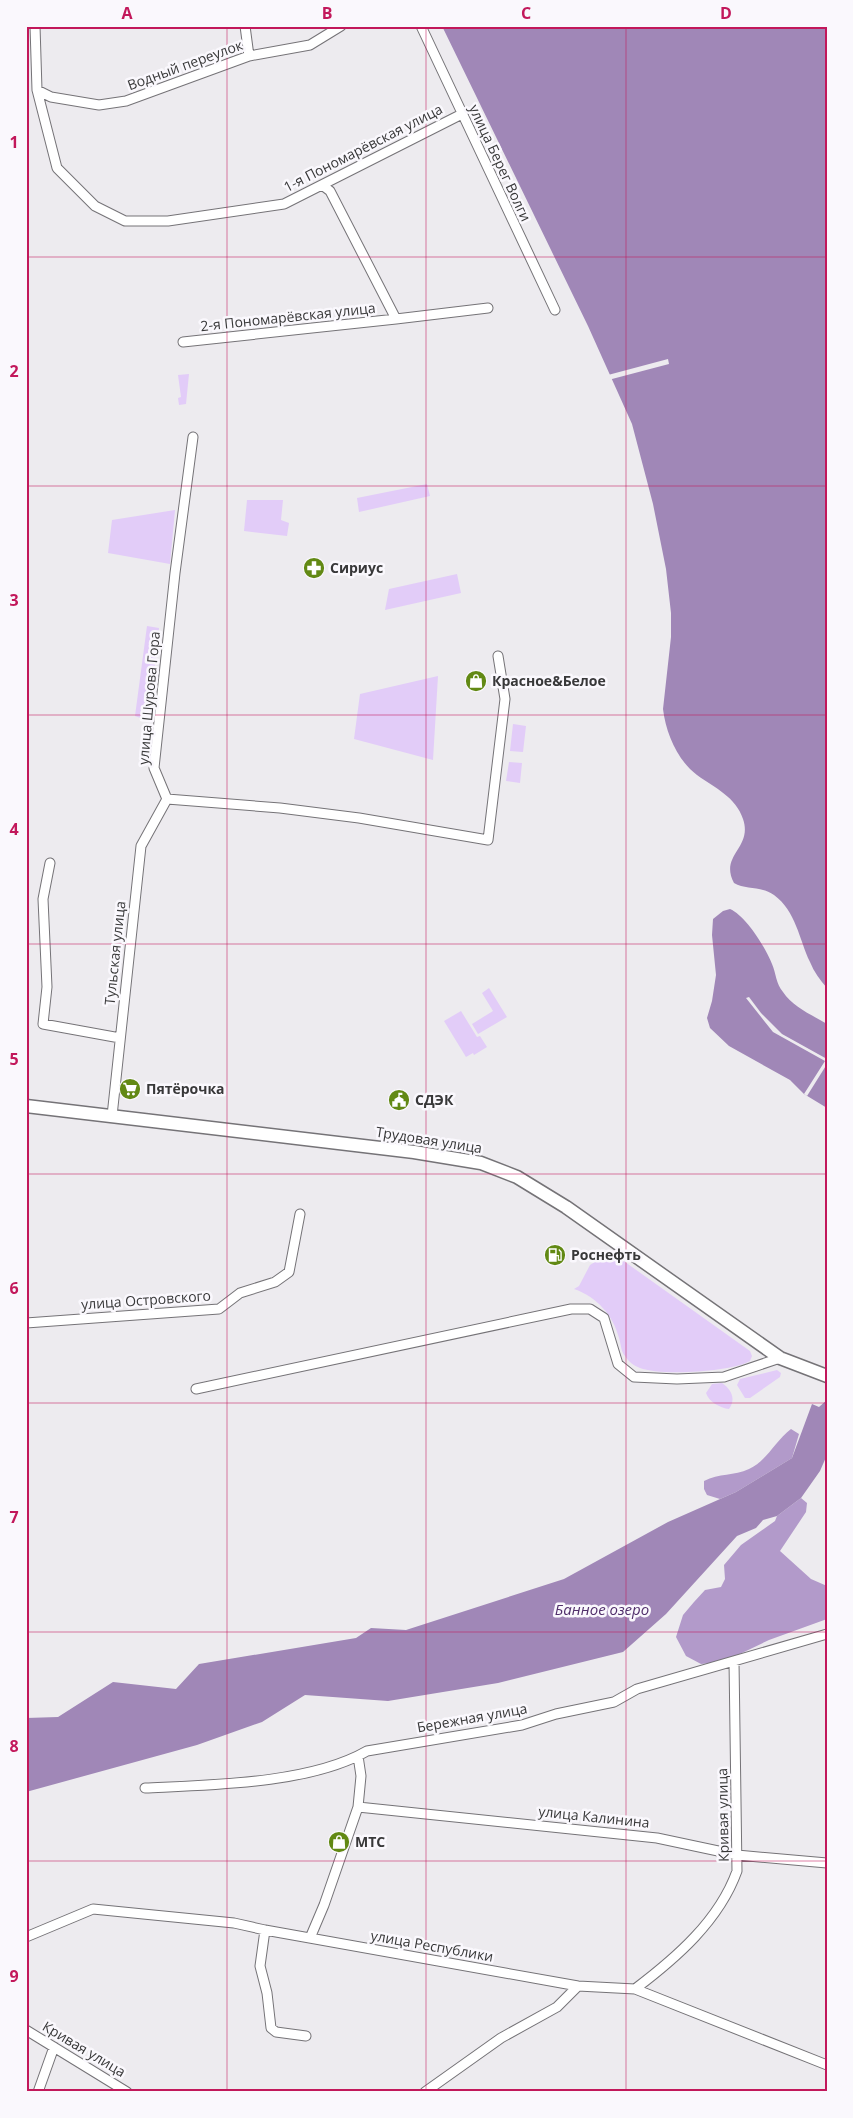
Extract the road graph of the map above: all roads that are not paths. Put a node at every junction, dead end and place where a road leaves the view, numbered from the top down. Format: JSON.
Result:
{"nodes":[{"id":1,"x":35,"y":26,"type":"edge"},
{"id":2,"x":245,"y":26,"type":"edge"},
{"id":3,"x":341,"y":26,"type":"edge"},
{"id":4,"x":421,"y":26,"type":"edge"},
{"id":5,"x":249,"y":56,"type":"junction"},
{"id":6,"x":37,"y":90,"type":"junction"},
{"id":7,"x":462,"y":114,"type":"junction"},
{"id":8,"x":322,"y":186,"type":"junction"},
{"id":9,"x":488,"y":308,"type":"dead end"},
{"id":10,"x":555,"y":310,"type":"dead end"},
{"id":11,"x":396,"y":319,"type":"junction"},
{"id":12,"x":183,"y":342,"type":"dead end"},
{"id":13,"x":193,"y":437,"type":"dead end"},
{"id":14,"x":498,"y":656,"type":"dead end"},
{"id":15,"x":167,"y":799,"type":"junction"},
{"id":16,"x":50,"y":863,"type":"dead end"},
{"id":17,"x":120,"y":1038,"type":"junction"},
{"id":18,"x":26,"y":1106,"type":"edge"},
{"id":19,"x":112,"y":1116,"type":"junction"},
{"id":20,"x":300,"y":1214,"type":"dead end"},
{"id":21,"x":26,"y":1323,"type":"edge"},
{"id":22,"x":780,"y":1358,"type":"junction"},
{"id":23,"x":827,"y":1376,"type":"edge"},
{"id":24,"x":196,"y":1390,"type":"dead end"},
{"id":25,"x":827,"y":1634,"type":"edge"},
{"id":26,"x":734,"y":1661,"type":"junction"},
{"id":27,"x":358,"y":1756,"type":"junction"},
{"id":28,"x":145,"y":1788,"type":"dead end"},
{"id":29,"x":358,"y":1807,"type":"junction"},
{"id":30,"x":737,"y":1855,"type":"junction"},
{"id":31,"x":827,"y":1863,"type":"edge"},
{"id":32,"x":265,"y":1930,"type":"junction"},
{"id":33,"x":26,"y":1937,"type":"edge"},
{"id":34,"x":310,"y":1938,"type":"junction"},
{"id":35,"x":578,"y":1986,"type":"junction"},
{"id":36,"x":635,"y":1989,"type":"junction"},
{"id":37,"x":26,"y":2030,"type":"edge"},
{"id":38,"x":306,"y":2036,"type":"dead end"},
{"id":39,"x":54,"y":2047,"type":"junction"},
{"id":40,"x":827,"y":2065,"type":"edge"},
{"id":41,"x":38,"y":2092,"type":"edge"},
{"id":42,"x":127,"y":2092,"type":"edge"},
{"id":43,"x":425,"y":2092,"type":"edge"}],
"edges":[{"from":1,"to":6,"type":"street"},
{"from":2,"to":5,"type":"street"},
{"from":3,"to":5,"type":"street","name":"Водный переулок"},
{"from":4,"to":7,"type":"street","name":"улица Берег Волги"},
{"from":5,"to":6,"type":"street","name":"Водный переулок"},
{"from":6,"to":8,"type":"street","name":"1-я Пономарёвская улица"},
{"from":7,"to":8,"type":"street","name":"1-я Пономарёвская улица"},
{"from":7,"to":10,"type":"street","name":"улица Берег Волги"},
{"from":8,"to":11,"type":"street","name":"2-я Пономарёвская улица"},
{"from":9,"to":11,"type":"street","name":"2-я Пономарёвская улица"},
{"from":11,"to":12,"type":"street","name":"2-я Пономарёвская улица"},
{"from":13,"to":15,"type":"street","name":"улица Шурова Гора"},
{"from":14,"to":15,"type":"street"},
{"from":15,"to":17,"type":"street","name":"Тульская улица"},
{"from":16,"to":17,"type":"street"},
{"from":17,"to":19,"type":"street","name":"Тульская улица"},
{"from":18,"to":19,"type":"main road","name":"Трудовая улица"},
{"from":19,"to":22,"type":"main road","name":"Трудовая улица"},
{"from":20,"to":21,"type":"street","name":"улица Островского"},
{"from":22,"to":23,"type":"main road","name":"Трудовая улица"},
{"from":22,"to":24,"type":"street"},
{"from":25,"to":26,"type":"street","name":"Бережная улица"},
{"from":26,"to":27,"type":"street","name":"Бережная улица"},
{"from":26,"to":30,"type":"street","name":"Кривая улица"},
{"from":27,"to":28,"type":"street","name":"Бережная улица"},
{"from":27,"to":29,"type":"street"},
{"from":29,"to":30,"type":"street","name":"улица Калинина"},
{"from":29,"to":34,"type":"street"},
{"from":30,"to":31,"type":"street","name":"улица Калинина"},
{"from":30,"to":36,"type":"street","name":"Кривая улица"},
{"from":32,"to":33,"type":"street","name":"улица Республики"},
{"from":32,"to":34,"type":"street","name":"улица Республики"},
{"from":32,"to":38,"type":"street"},
{"from":34,"to":35,"type":"street","name":"улица Республики"},
{"from":35,"to":36,"type":"street","name":"улица Республики"},
{"from":35,"to":43,"type":"street"},
{"from":36,"to":40,"type":"street","name":"улица Республики"},
{"from":37,"to":39,"type":"street","name":"Кривая улица"},
{"from":39,"to":41,"type":"street"},
{"from":39,"to":42,"type":"street","name":"Кривая улица"}]}
